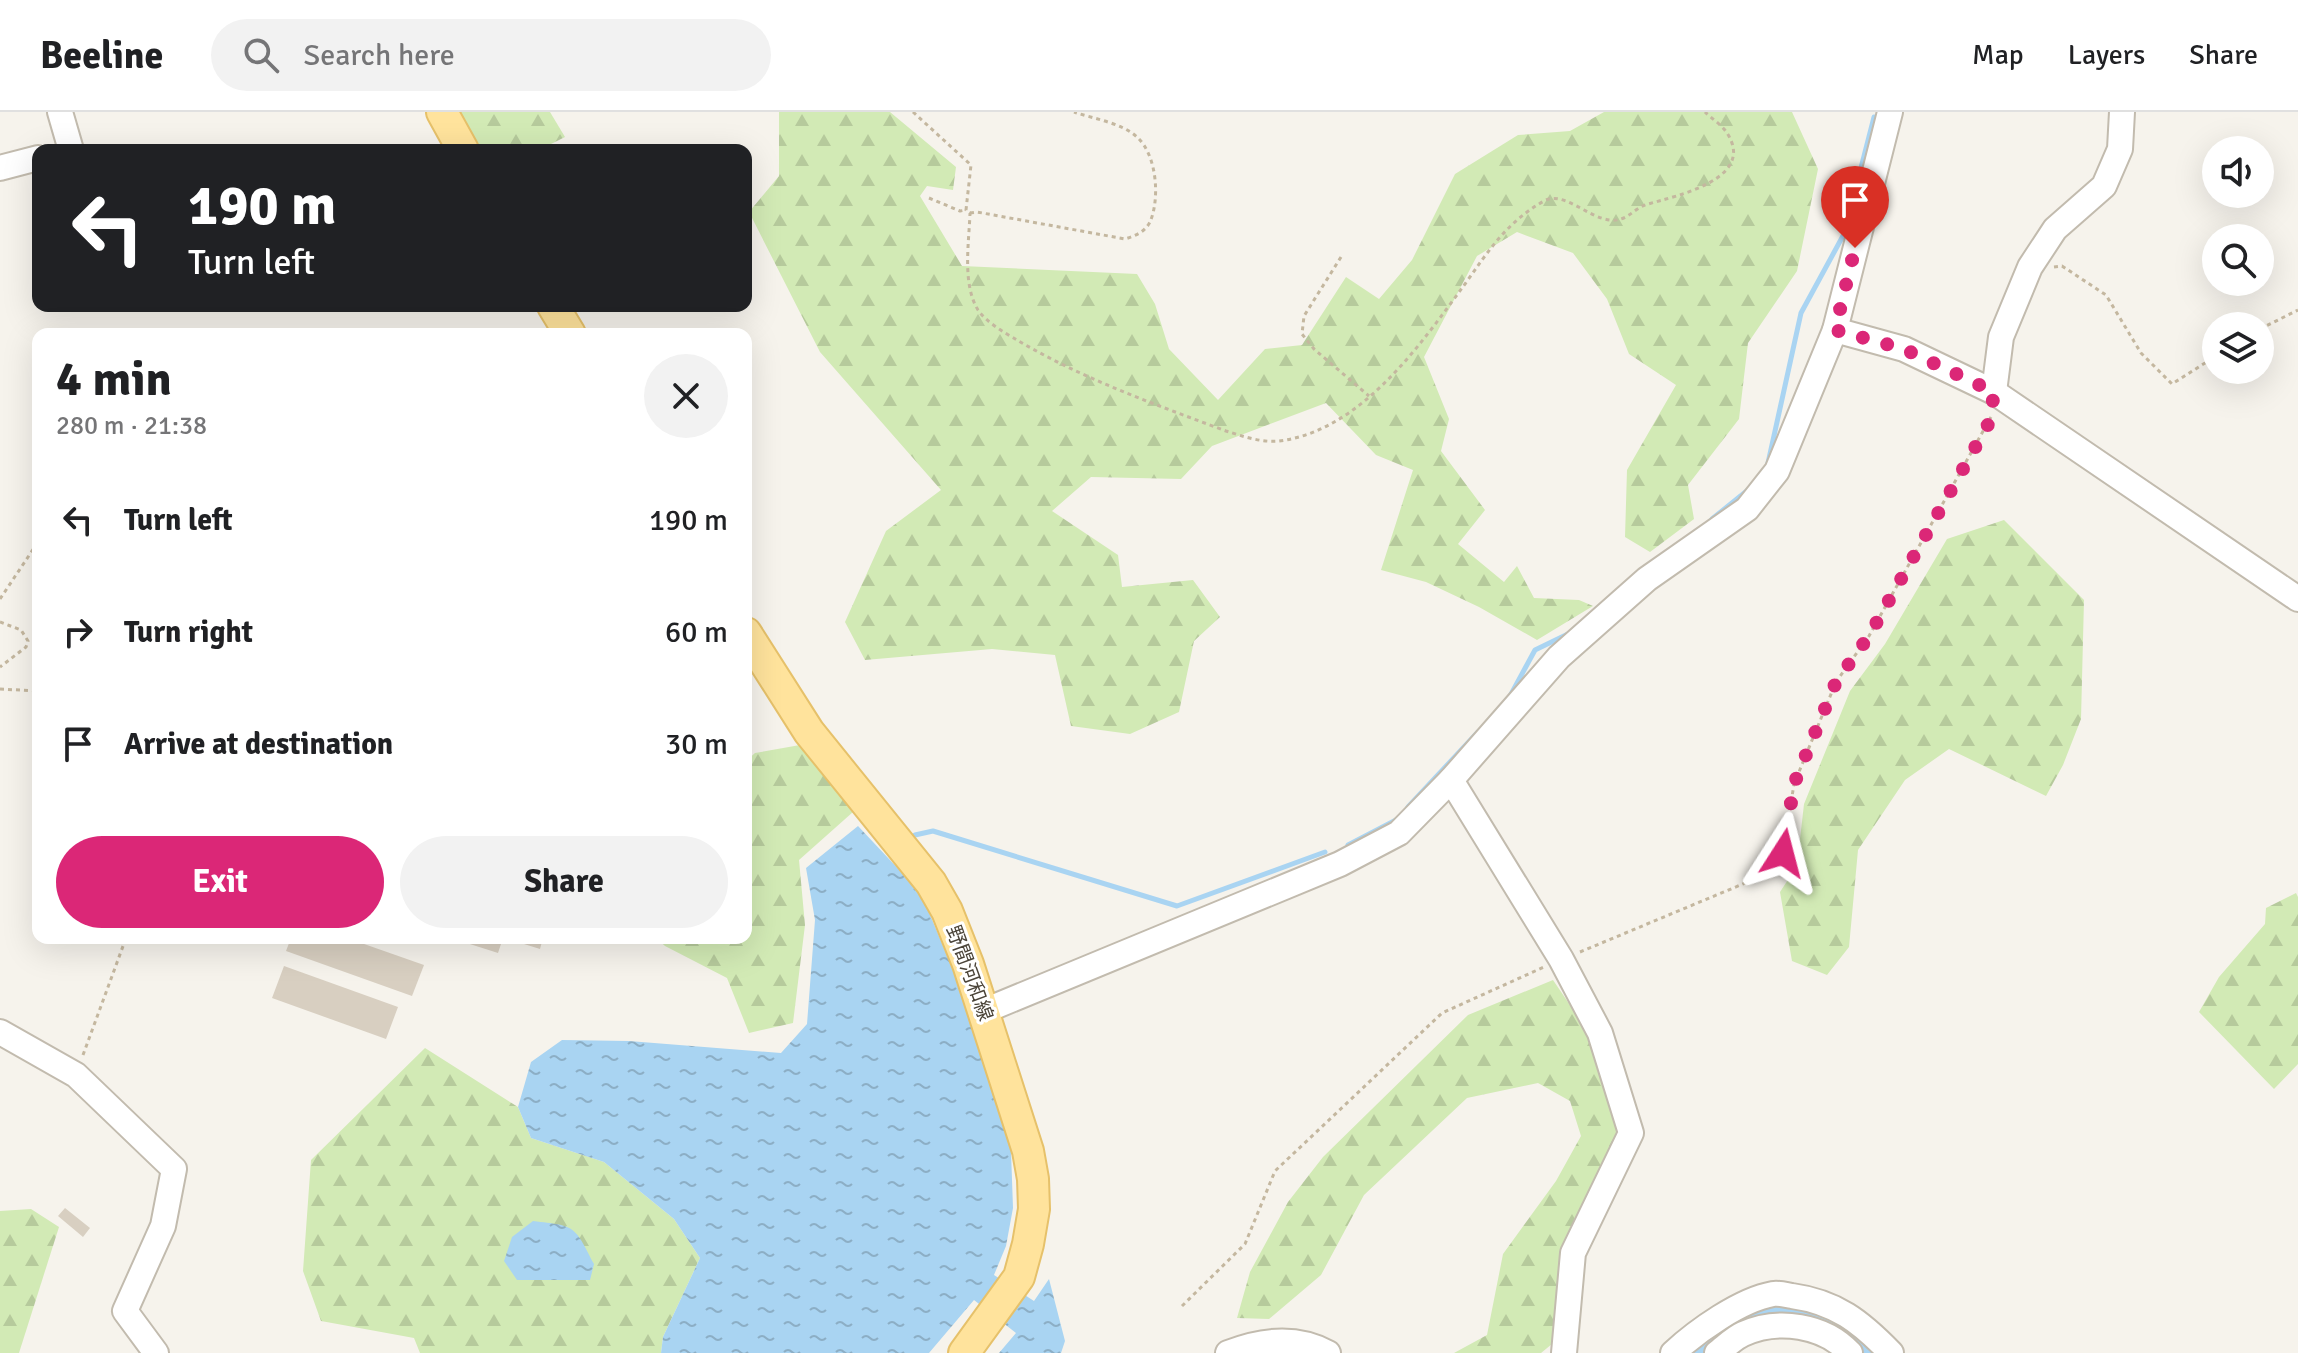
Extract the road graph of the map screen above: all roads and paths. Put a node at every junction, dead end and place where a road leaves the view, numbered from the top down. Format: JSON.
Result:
{"nodes":[{"id":1,"x":60,"y":112,"type":"edge"},
{"id":2,"x":442,"y":112,"type":"edge"},
{"id":3,"x":913,"y":112,"type":"edge"},
{"id":4,"x":1074,"y":112,"type":"edge"},
{"id":5,"x":1705,"y":112,"type":"edge"},
{"id":6,"x":1890,"y":112,"type":"edge"},
{"id":7,"x":2122,"y":112,"type":"edge"},
{"id":8,"x":69,"y":144,"type":"edge"},
{"id":9,"x":460,"y":144,"type":"edge"},
{"id":10,"x":32,"y":160,"type":"edge"},
{"id":11,"x":0,"y":168,"type":"edge"},
{"id":12,"x":929,"y":198,"type":"dead end"},
{"id":13,"x":968,"y":212,"type":"junction"},
{"id":14,"x":1341,"y":257,"type":"dead end"},
{"id":15,"x":2030,"y":267,"type":"junction"},
{"id":16,"x":2298,"y":310,"type":"edge"},
{"id":17,"x":2274,"y":322,"type":"edge"},
{"id":18,"x":1835,"y":330,"type":"junction"},
{"id":19,"x":2202,"y":365,"type":"edge"},
{"id":20,"x":1994,"y":392,"type":"junction"},
{"id":21,"x":1369,"y":396,"type":"junction"},
{"id":22,"x":32,"y":551,"type":"edge"},
{"id":23,"x":0,"y":599,"type":"edge"},
{"id":24,"x":2298,"y":599,"type":"edge"},
{"id":25,"x":0,"y":622,"type":"edge"},
{"id":26,"x":752,"y":642,"type":"edge"},
{"id":27,"x":0,"y":667,"type":"edge"},
{"id":28,"x":0,"y":689,"type":"edge"},
{"id":29,"x":32,"y":691,"type":"edge"},
{"id":30,"x":1451,"y":780,"type":"junction"},
{"id":31,"x":124,"y":944,"type":"edge"},
{"id":32,"x":1561,"y":959,"type":"junction"},
{"id":33,"x":984,"y":1011,"type":"junction"},
{"id":34,"x":0,"y":1032,"type":"edge"},
{"id":35,"x":76,"y":1075,"type":"junction"},
{"id":36,"x":1182,"y":1306,"type":"dead end"},
{"id":37,"x":156,"y":1353,"type":"edge"},
{"id":38,"x":964,"y":1353,"type":"edge"},
{"id":39,"x":1228,"y":1353,"type":"edge"},
{"id":40,"x":1328,"y":1353,"type":"edge"},
{"id":41,"x":1564,"y":1353,"type":"edge"},
{"id":42,"x":1673,"y":1353,"type":"edge"},
{"id":43,"x":1717,"y":1353,"type":"edge"},
{"id":44,"x":1850,"y":1353,"type":"edge"},
{"id":45,"x":1891,"y":1353,"type":"edge"}],
"edges":[{"from":1,"to":8,"type":"street"},
{"from":2,"to":9,"type":"main road"},
{"from":3,"to":13,"type":"path"},
{"from":4,"to":13,"type":"path"},
{"from":5,"to":21,"type":"path"},
{"from":6,"to":18,"type":"street"},
{"from":7,"to":15,"type":"street"},
{"from":10,"to":11,"type":"street"},
{"from":12,"to":13,"type":"path"},
{"from":13,"to":21,"type":"path"},
{"from":14,"to":21,"type":"path"},
{"from":15,"to":19,"type":"path"},
{"from":15,"to":20,"type":"street"},
{"from":16,"to":17,"type":"path"},
{"from":18,"to":20,"type":"street"},
{"from":18,"to":30,"type":"street"},
{"from":20,"to":24,"type":"street"},
{"from":20,"to":32,"type":"path"},
{"from":22,"to":23,"type":"path"},
{"from":25,"to":27,"type":"path"},
{"from":26,"to":33,"type":"main road","name":"野間河和線"},
{"from":28,"to":29,"type":"path"},
{"from":30,"to":32,"type":"street"},
{"from":30,"to":33,"type":"street"},
{"from":31,"to":35,"type":"path"},
{"from":32,"to":36,"type":"path"},
{"from":32,"to":41,"type":"street"},
{"from":33,"to":38,"type":"main road","name":"野間河和線"},
{"from":34,"to":35,"type":"street"},
{"from":35,"to":37,"type":"street"},
{"from":39,"to":40,"type":"street"},
{"from":42,"to":45,"type":"street"},
{"from":43,"to":44,"type":"street"}]}
